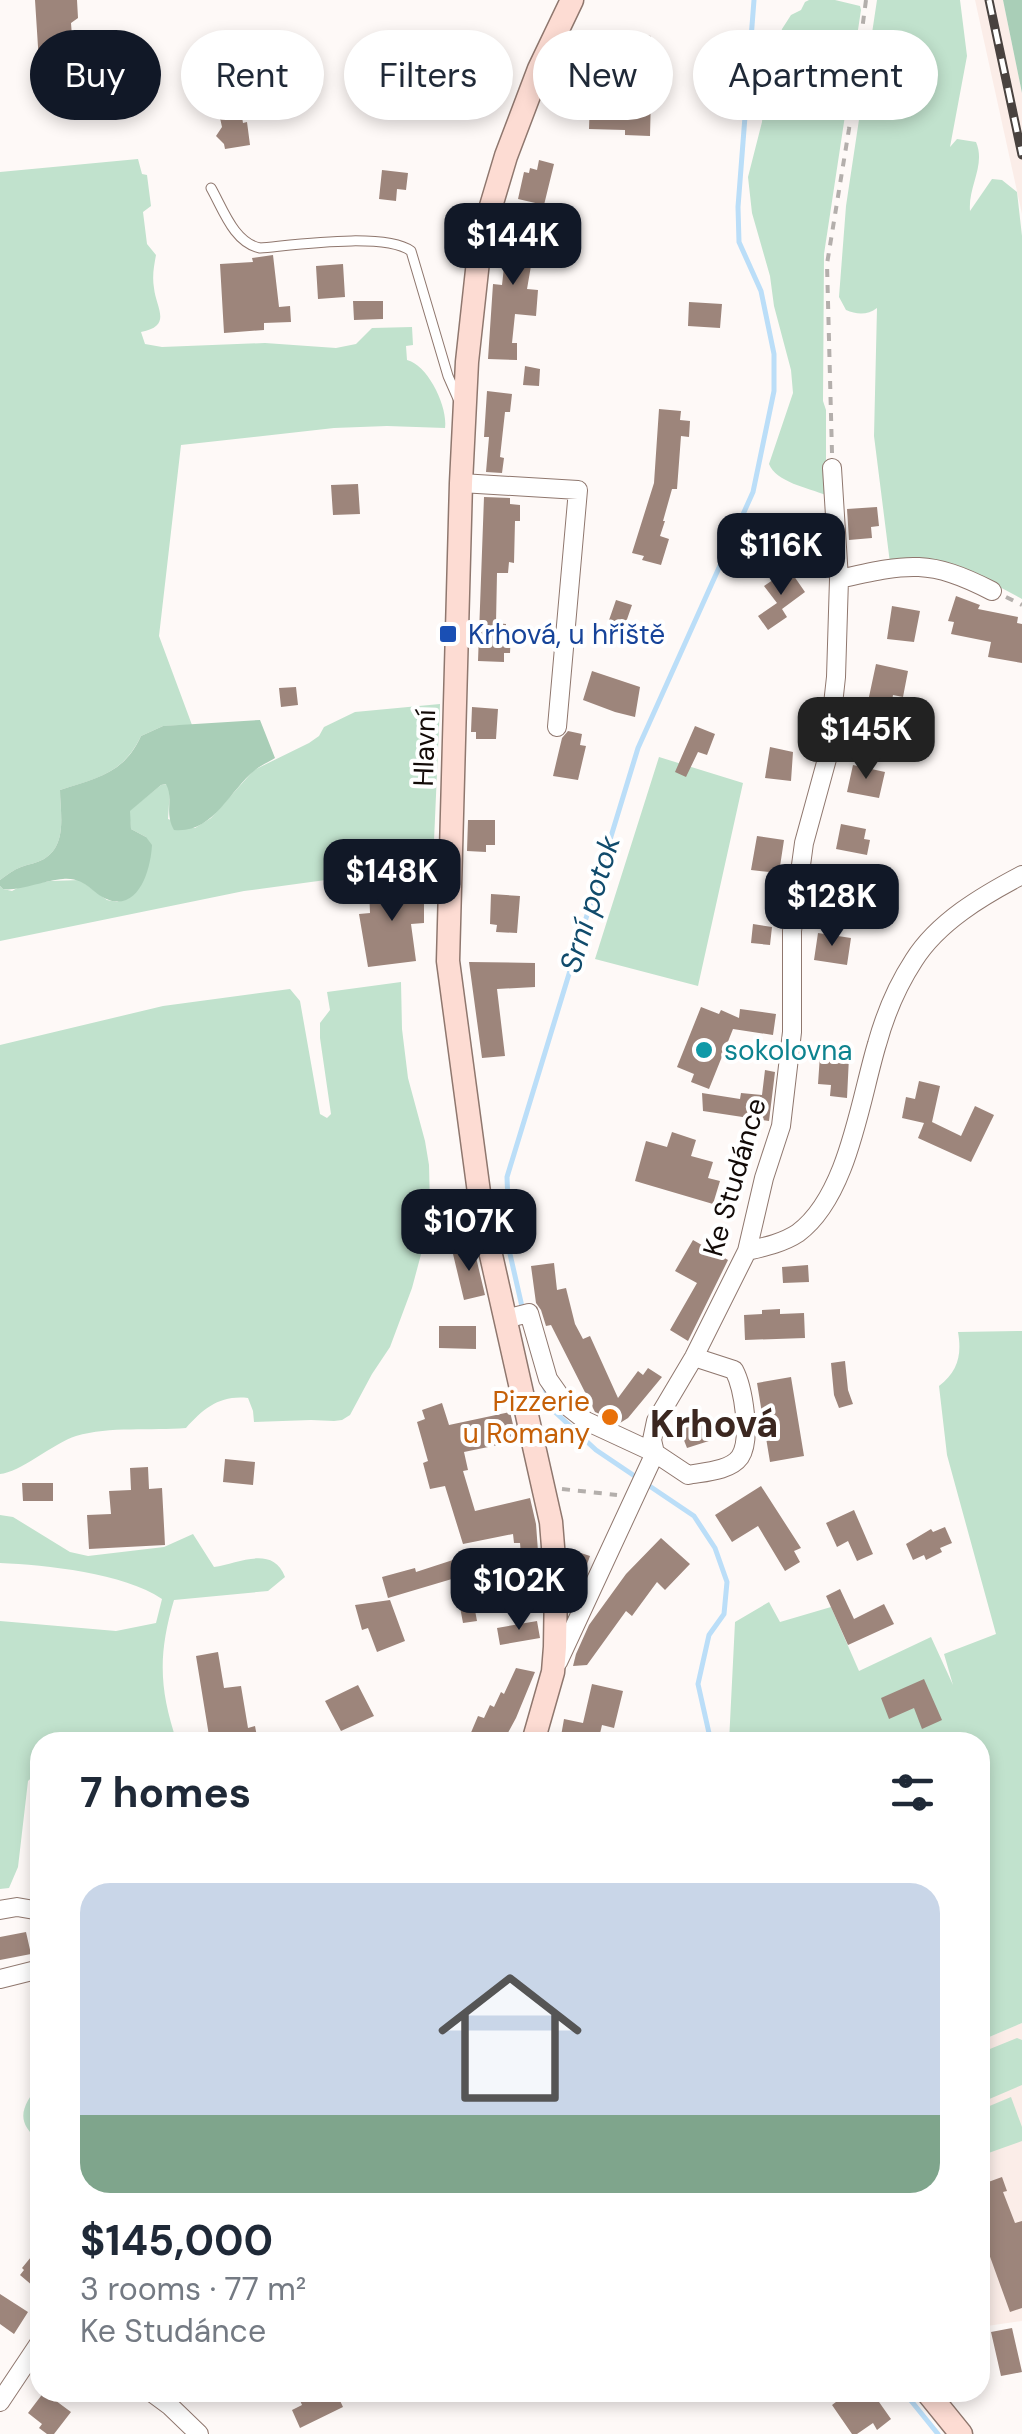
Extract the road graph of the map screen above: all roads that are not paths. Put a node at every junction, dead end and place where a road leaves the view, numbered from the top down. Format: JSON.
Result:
{"nodes":[{"id":1,"x":572,"y":0,"type":"edge"},
{"id":2,"x":211,"y":188,"type":"dead end"},
{"id":3,"x":466,"y":418,"type":"junction"},
{"id":4,"x":832,"y":468,"type":"road end"},
{"id":5,"x":461,"y":483,"type":"junction"},
{"id":6,"x":839,"y":579,"type":"junction"},
{"id":7,"x":992,"y":591,"type":"dead end"},
{"id":8,"x":556,"y":727,"type":"dead end"},
{"id":9,"x":1022,"y":876,"type":"edge"},
{"id":10,"x":748,"y":1251,"type":"junction"},
{"id":11,"x":516,"y":1316,"type":"junction"},
{"id":12,"x":694,"y":1357,"type":"junction"},
{"id":13,"x":652,"y":1461,"type":"junction"},
{"id":14,"x":553,"y":1672,"type":"junction"},
{"id":15,"x":536,"y":1732,"type":"edge"},
{"id":16,"x":30,"y":1909,"type":"edge"},
{"id":17,"x":0,"y":1910,"type":"edge"},
{"id":18,"x":30,"y":1972,"type":"edge"},
{"id":19,"x":0,"y":1980,"type":"edge"},
{"id":20,"x":30,"y":2357,"type":"edge"},
{"id":21,"x":0,"y":2402,"type":"edge"},
{"id":22,"x":165,"y":2402,"type":"edge"},
{"id":23,"x":935,"y":2402,"type":"edge"},
{"id":24,"x":199,"y":2434,"type":"edge"},
{"id":25,"x":961,"y":2434,"type":"edge"}],
"edges":[{"from":1,"to":3,"type":"street","name":"Hlavní"},
{"from":2,"to":3,"type":"lane"},
{"from":3,"to":5,"type":"street","name":"Hlavní"},
{"from":4,"to":6,"type":"street","name":"Ke Studánce"},
{"from":5,"to":8,"type":"street"},
{"from":5,"to":11,"type":"street","name":"Hlavní"},
{"from":6,"to":7,"type":"street"},
{"from":6,"to":10,"type":"street","name":"Ke Studánce"},
{"from":9,"to":10,"type":"street"},
{"from":10,"to":12,"type":"street","name":"Ke Studánce"},
{"from":11,"to":13,"type":"street"},
{"from":11,"to":14,"type":"street","name":"Hlavní"},
{"from":12,"to":13,"type":"street"},
{"from":12,"to":13,"type":"street"},
{"from":13,"to":14,"type":"street"},
{"from":14,"to":15,"type":"street","name":"Hlavní"},
{"from":16,"to":17,"type":"street"},
{"from":18,"to":19,"type":"street"},
{"from":20,"to":21,"type":"street"},
{"from":22,"to":24,"type":"street"},
{"from":23,"to":25,"type":"street"}]}
